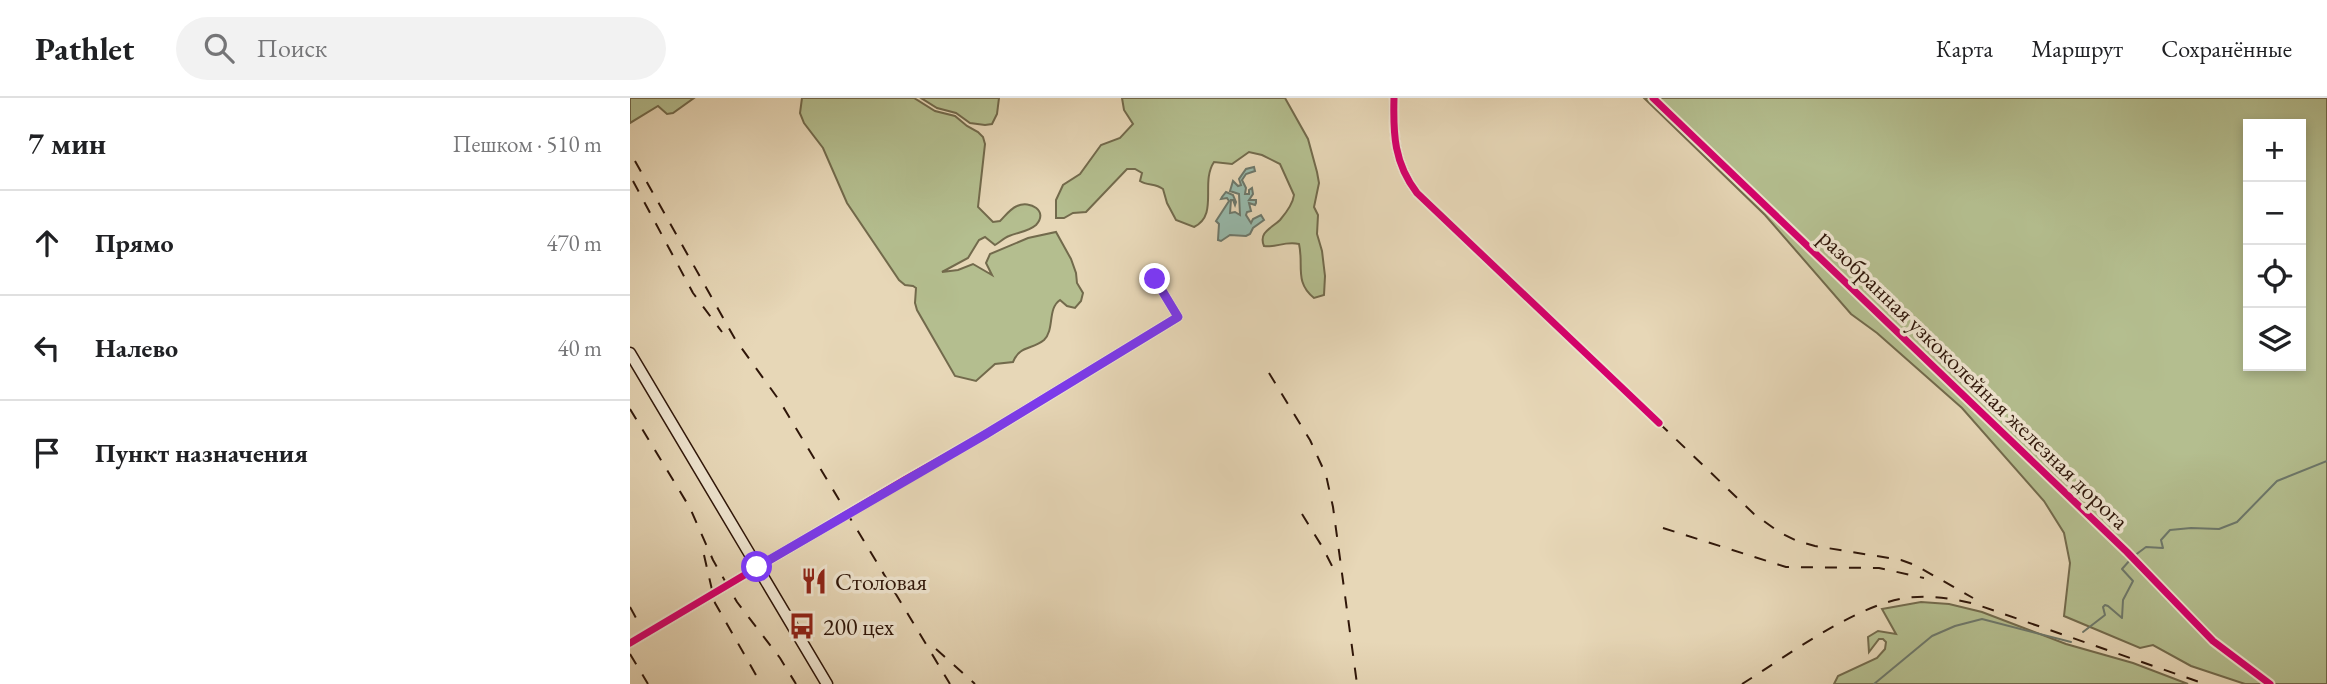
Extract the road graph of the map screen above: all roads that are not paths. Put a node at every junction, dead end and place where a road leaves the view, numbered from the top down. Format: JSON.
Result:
{"nodes":[{"id":1,"x":1394,"y":98,"type":"edge"},
{"id":2,"x":1653,"y":98,"type":"edge"},
{"id":3,"x":1155,"y":279,"type":"dead end"},
{"id":4,"x":630,"y":353,"type":"edge"},
{"id":5,"x":1658,"y":423,"type":"dead end"},
{"id":6,"x":757,"y":567,"type":"junction"},
{"id":7,"x":630,"y":643,"type":"edge"},
{"id":8,"x":827,"y":684,"type":"edge"},
{"id":9,"x":2270,"y":684,"type":"edge"}],
"edges":[{"from":1,"to":5,"type":"street"},
{"from":2,"to":9,"type":"street","name":"разобранная узкоколейная железная дорога"},
{"from":3,"to":6,"type":"street"},
{"from":4,"to":6,"type":"main road"},
{"from":6,"to":7,"type":"street"},
{"from":6,"to":8,"type":"main road"}]}
